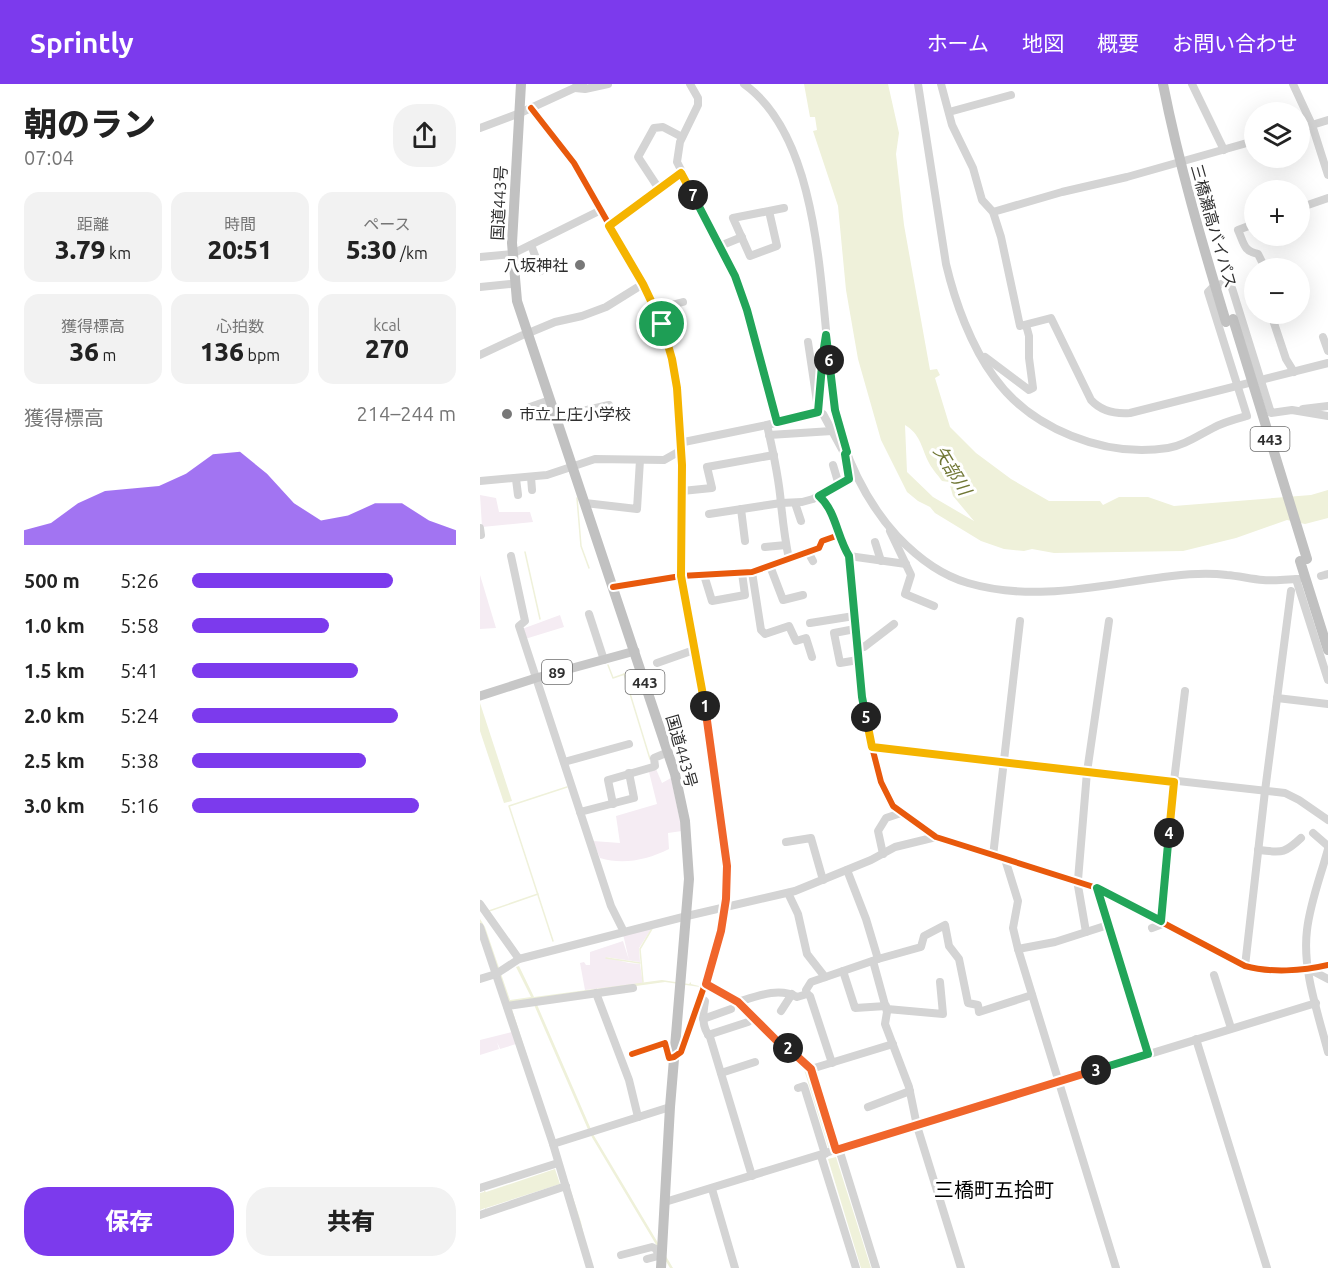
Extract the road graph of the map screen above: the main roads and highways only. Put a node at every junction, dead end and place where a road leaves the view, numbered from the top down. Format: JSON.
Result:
{"nodes":[{"id":1,"x":521,"y":84,"type":"edge"},
{"id":2,"x":1162,"y":84,"type":"edge"},
{"id":3,"x":1168,"y":84,"type":"edge"},
{"id":4,"x":1183,"y":161,"type":"junction"},
{"id":5,"x":1304,"y":560,"type":"junction"},
{"id":6,"x":1328,"y":626,"type":"edge"},
{"id":7,"x":1328,"y":650,"type":"edge"},
{"id":8,"x":635,"y":651,"type":"junction"},
{"id":9,"x":480,"y":696,"type":"edge"},
{"id":10,"x":661,"y":1268,"type":"edge"}],
"edges":[{"from":1,"to":8,"type":"highway","name":"国道443号","number":"443"},
{"from":2,"to":4,"type":"highway","name":"三橋瀬高バイパス","number":"443"},
{"from":3,"to":4,"type":"highway","name":"三橋瀬高バイパス","number":"443"},
{"from":4,"to":5,"type":"highway","name":"三橋瀬高バイパス","number":"443","bridge":true},
{"from":5,"to":6,"type":"highway","name":"三橋瀬高バイパス","number":"443"},
{"from":5,"to":7,"type":"highway","name":"三橋瀬高バイパス","number":"443"},
{"from":8,"to":9,"type":"main road","number":"89"},
{"from":8,"to":10,"type":"highway","name":"国道443号","number":"443"}]}
